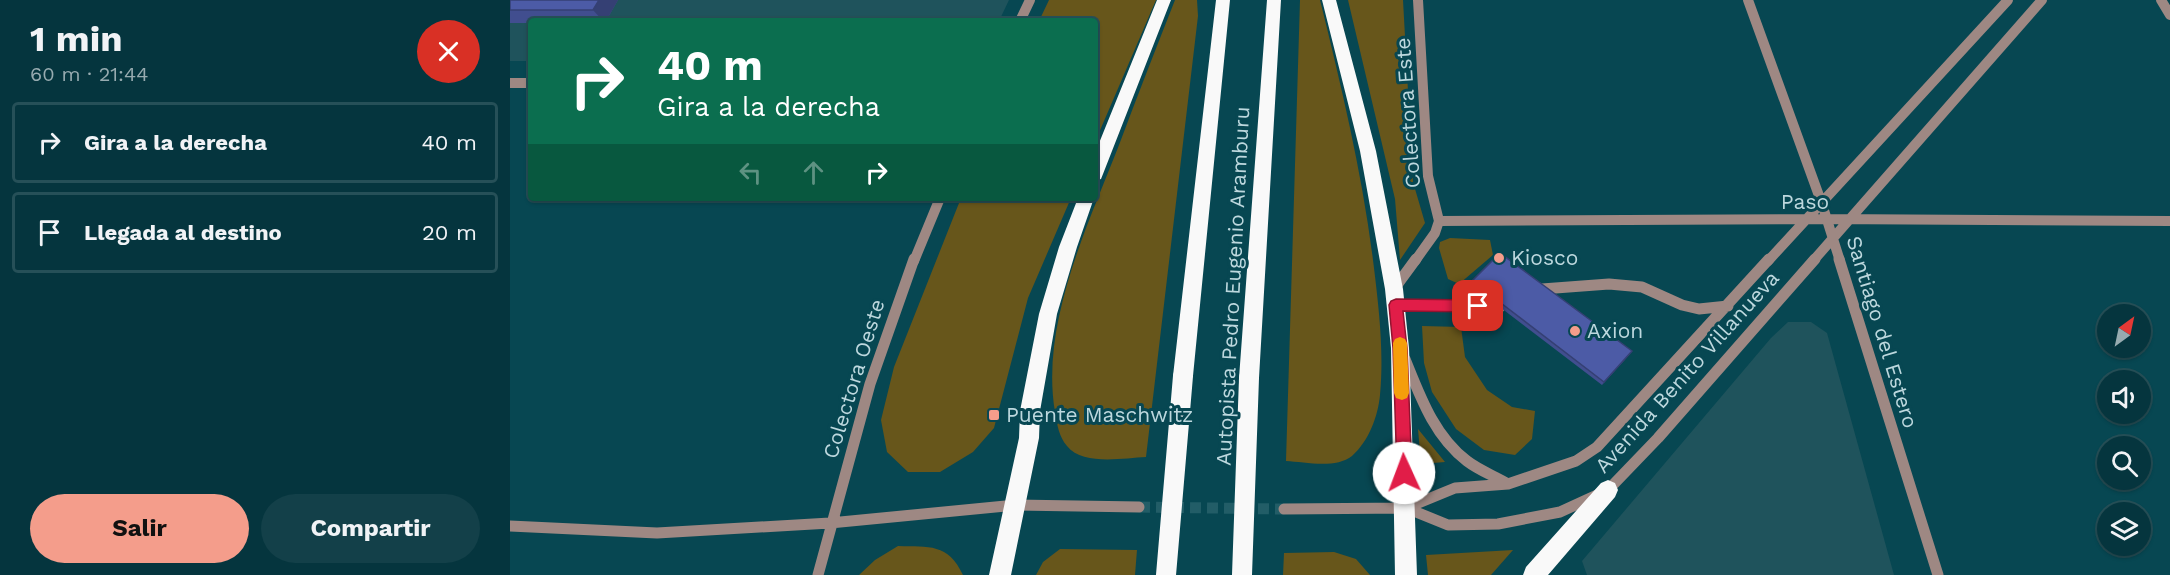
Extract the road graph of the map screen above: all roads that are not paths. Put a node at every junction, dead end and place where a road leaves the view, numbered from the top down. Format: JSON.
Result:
{"nodes":[{"id":1,"x":1030,"y":0,"type":"edge"},
{"id":2,"x":1164,"y":0,"type":"edge"},
{"id":3,"x":1223,"y":0,"type":"edge"},
{"id":4,"x":1274,"y":0,"type":"edge"},
{"id":5,"x":1329,"y":0,"type":"edge"},
{"id":6,"x":1418,"y":0,"type":"edge"},
{"id":7,"x":1748,"y":0,"type":"edge"},
{"id":8,"x":2008,"y":0,"type":"edge"},
{"id":9,"x":2042,"y":0,"type":"edge"},
{"id":10,"x":2161,"y":0,"type":"edge"},
{"id":11,"x":2170,"y":15,"type":"edge"},
{"id":12,"x":1021,"y":18,"type":"edge"},
{"id":13,"x":510,"y":83,"type":"edge"},
{"id":14,"x":528,"y":83,"type":"edge"},
{"id":15,"x":1098,"y":166,"type":"edge"},
{"id":16,"x":939,"y":201,"type":"edge"},
{"id":17,"x":1085,"y":201,"type":"edge"},
{"id":18,"x":1822,"y":204,"type":"junction"},
{"id":19,"x":1826,"y":219,"type":"junction"},
{"id":20,"x":1807,"y":220,"type":"junction"},
{"id":21,"x":1849,"y":220,"type":"junction"},
{"id":22,"x":1439,"y":221,"type":"junction"},
{"id":23,"x":2170,"y":221,"type":"edge"},
{"id":24,"x":1833,"y":239,"type":"junction"},
{"id":25,"x":1542,"y":289,"type":"edge"},
{"id":26,"x":1395,"y":297,"type":"junction"},
{"id":27,"x":1729,"y":306,"type":"junction"},
{"id":28,"x":1500,"y":307,"type":"edge"},
{"id":29,"x":1400,"y":348,"type":"junction"},
{"id":30,"x":1508,"y":484,"type":"junction"},
{"id":31,"x":1608,"y":490,"type":"junction"},
{"id":32,"x":1016,"y":505,"type":"junction"},
{"id":33,"x":1139,"y":507,"type":"tunnel mouth"},
{"id":34,"x":1406,"y":508,"type":"junction"},
{"id":35,"x":1284,"y":509,"type":"tunnel mouth"},
{"id":36,"x":830,"y":523,"type":"junction"},
{"id":37,"x":510,"y":526,"type":"edge"},
{"id":38,"x":818,"y":575,"type":"edge"},
{"id":39,"x":1000,"y":575,"type":"edge"},
{"id":40,"x":1166,"y":575,"type":"edge"},
{"id":41,"x":1242,"y":575,"type":"edge"},
{"id":42,"x":1406,"y":575,"type":"edge"},
{"id":43,"x":1534,"y":575,"type":"edge"},
{"id":44,"x":1938,"y":575,"type":"edge"}],
"edges":[{"from":1,"to":12,"type":"street"},
{"from":2,"to":15,"type":"highway"},
{"from":3,"to":40,"type":"highway","name":"Autopista Pedro Eugenio Aramburu","bridge":true},
{"from":4,"to":41,"type":"highway","name":"Autopista Pedro Eugenio Aramburu","bridge":true},
{"from":5,"to":26,"type":"highway"},
{"from":6,"to":22,"type":"street","name":"Colectora Este"},
{"from":7,"to":18,"type":"street","name":"Santiago del Estero"},
{"from":8,"to":18,"type":"street","name":"Avenida Benito Villanueva"},
{"from":9,"to":21,"type":"street","name":"Avenida Benito Villanueva"},
{"from":10,"to":11,"type":"street"},
{"from":13,"to":14,"type":"street"},
{"from":16,"to":36,"type":"street","name":"Colectora Oeste"},
{"from":17,"to":32,"type":"highway"},
{"from":18,"to":19,"type":"street","name":"Santiago del Estero"},
{"from":18,"to":20,"type":"street","name":"Avenida Benito Villanueva"},
{"from":19,"to":20,"type":"street","name":"Paso"},
{"from":19,"to":21,"type":"street","name":"Paso"},
{"from":19,"to":24,"type":"street","name":"Santiago del Estero"},
{"from":20,"to":22,"type":"street","name":"Paso"},
{"from":20,"to":27,"type":"street","name":"Avenida Benito Villanueva"},
{"from":21,"to":23,"type":"street","name":"Paso"},
{"from":21,"to":24,"type":"street","name":"Avenida Benito Villanueva"},
{"from":22,"to":26,"type":"street"},
{"from":24,"to":31,"type":"street","name":"Avenida Benito Villanueva"},
{"from":24,"to":44,"type":"street","name":"Santiago del Estero"},
{"from":25,"to":27,"type":"street"},
{"from":26,"to":28,"type":"street"},
{"from":26,"to":29,"type":"highway"},
{"from":27,"to":30,"type":"street","name":"Avenida Benito Villanueva"},
{"from":29,"to":30,"type":"street"},
{"from":29,"to":34,"type":"highway"},
{"from":30,"to":34,"type":"street","name":"Avenida Benito Villanueva"},
{"from":31,"to":34,"type":"street","name":"Avenida Benito Villanueva"},
{"from":31,"to":43,"type":"highway"},
{"from":32,"to":33,"type":"street"},
{"from":32,"to":36,"type":"street"},
{"from":32,"to":39,"type":"highway"},
{"from":34,"to":35,"type":"street"},
{"from":34,"to":42,"type":"highway"},
{"from":36,"to":37,"type":"street"},
{"from":36,"to":38,"type":"street","name":"Colectora Oeste"}]}
